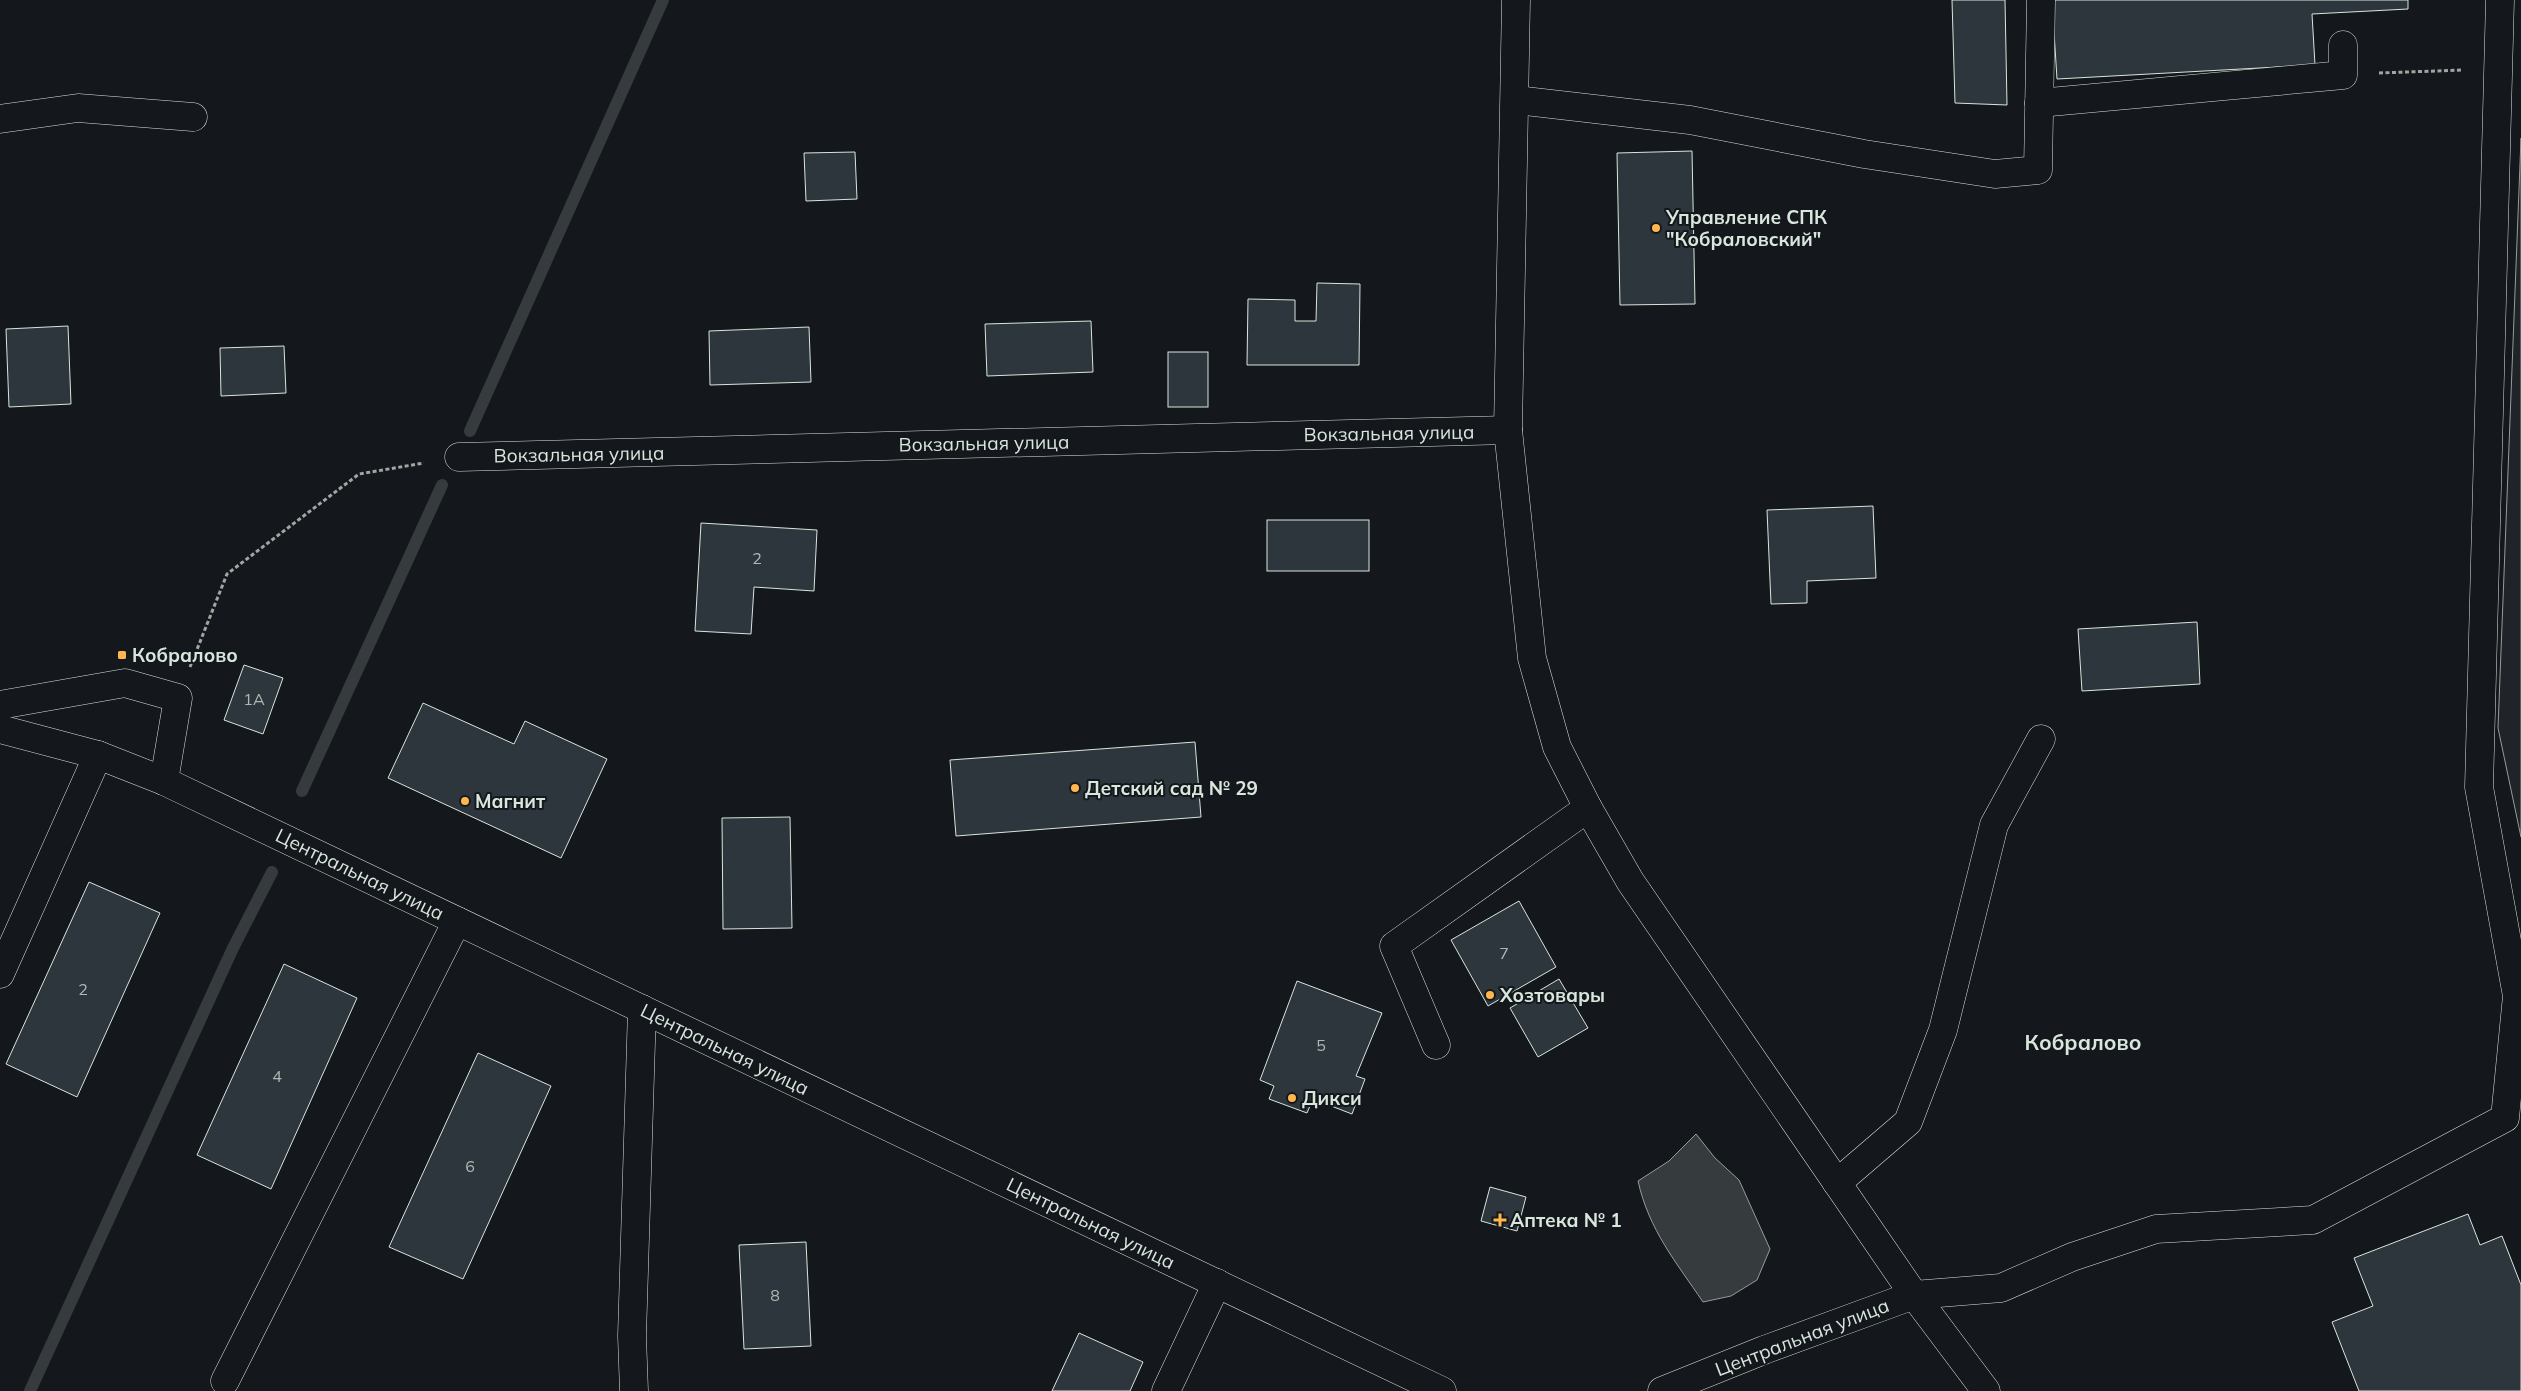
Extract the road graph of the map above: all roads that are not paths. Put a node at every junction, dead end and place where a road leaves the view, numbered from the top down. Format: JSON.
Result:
{"nodes":[{"id":1,"x":1516,"y":0,"type":"edge"},
{"id":2,"x":2041,"y":0,"type":"edge"},
{"id":3,"x":2500,"y":0,"type":"edge"},
{"id":4,"x":2343,"y":45,"type":"dead end"},
{"id":5,"x":1516,"y":100,"type":"junction"},
{"id":6,"x":2039,"y":103,"type":"junction"},
{"id":7,"x":193,"y":117,"type":"dead end"},
{"id":8,"x":0,"y":119,"type":"edge"},
{"id":9,"x":1508,"y":430,"type":"junction"},
{"id":10,"x":459,"y":457,"type":"road end"},
{"id":11,"x":0,"y":705,"type":"edge"},
{"id":12,"x":0,"y":729,"type":"edge"},
{"id":13,"x":2041,"y":739,"type":"dead end"},
{"id":14,"x":98,"y":755,"type":"junction"},
{"id":15,"x":164,"y":781,"type":"junction"},
{"id":16,"x":1588,"y":808,"type":"junction"},
{"id":17,"x":457,"y":921,"type":"junction"},
{"id":18,"x":0,"y":974,"type":"edge"},
{"id":19,"x":642,"y":1009,"type":"junction"},
{"id":20,"x":1436,"y":1045,"type":"dead end"},
{"id":21,"x":1837,"y":1183,"type":"junction"},
{"id":22,"x":1217,"y":1283,"type":"junction"},
{"id":23,"x":1914,"y":1295,"type":"junction"},
{"id":24,"x":225,"y":1381,"type":"dead end"},
{"id":25,"x":634,"y":1391,"type":"edge"},
{"id":26,"x":1166,"y":1391,"type":"edge"},
{"id":27,"x":1442,"y":1391,"type":"edge"},
{"id":28,"x":1662,"y":1391,"type":"edge"},
{"id":29,"x":1986,"y":1391,"type":"edge"}],
"edges":[{"from":1,"to":5,"type":"street"},
{"from":2,"to":6,"type":"street"},
{"from":3,"to":23,"type":"street","name":"Центральная улица"},
{"from":4,"to":6,"type":"street"},
{"from":5,"to":6,"type":"street"},
{"from":5,"to":9,"type":"street"},
{"from":7,"to":8,"type":"street"},
{"from":9,"to":10,"type":"street","name":"Вокзальная улица"},
{"from":9,"to":16,"type":"street"},
{"from":11,"to":15,"type":"street"},
{"from":12,"to":14,"type":"street","name":"Центральная улица"},
{"from":13,"to":21,"type":"street"},
{"from":14,"to":15,"type":"street","name":"Центральная улица"},
{"from":14,"to":18,"type":"street"},
{"from":15,"to":17,"type":"street","name":"Центральная улица"},
{"from":16,"to":20,"type":"street"},
{"from":16,"to":21,"type":"street"},
{"from":17,"to":19,"type":"street","name":"Центральная улица"},
{"from":17,"to":24,"type":"street"},
{"from":19,"to":22,"type":"street","name":"Центральная улица"},
{"from":19,"to":25,"type":"street"},
{"from":21,"to":23,"type":"street"},
{"from":22,"to":26,"type":"street"},
{"from":22,"to":27,"type":"street","name":"Центральная улица"},
{"from":23,"to":28,"type":"street","name":"Центральная улица"},
{"from":23,"to":29,"type":"street"}]}
